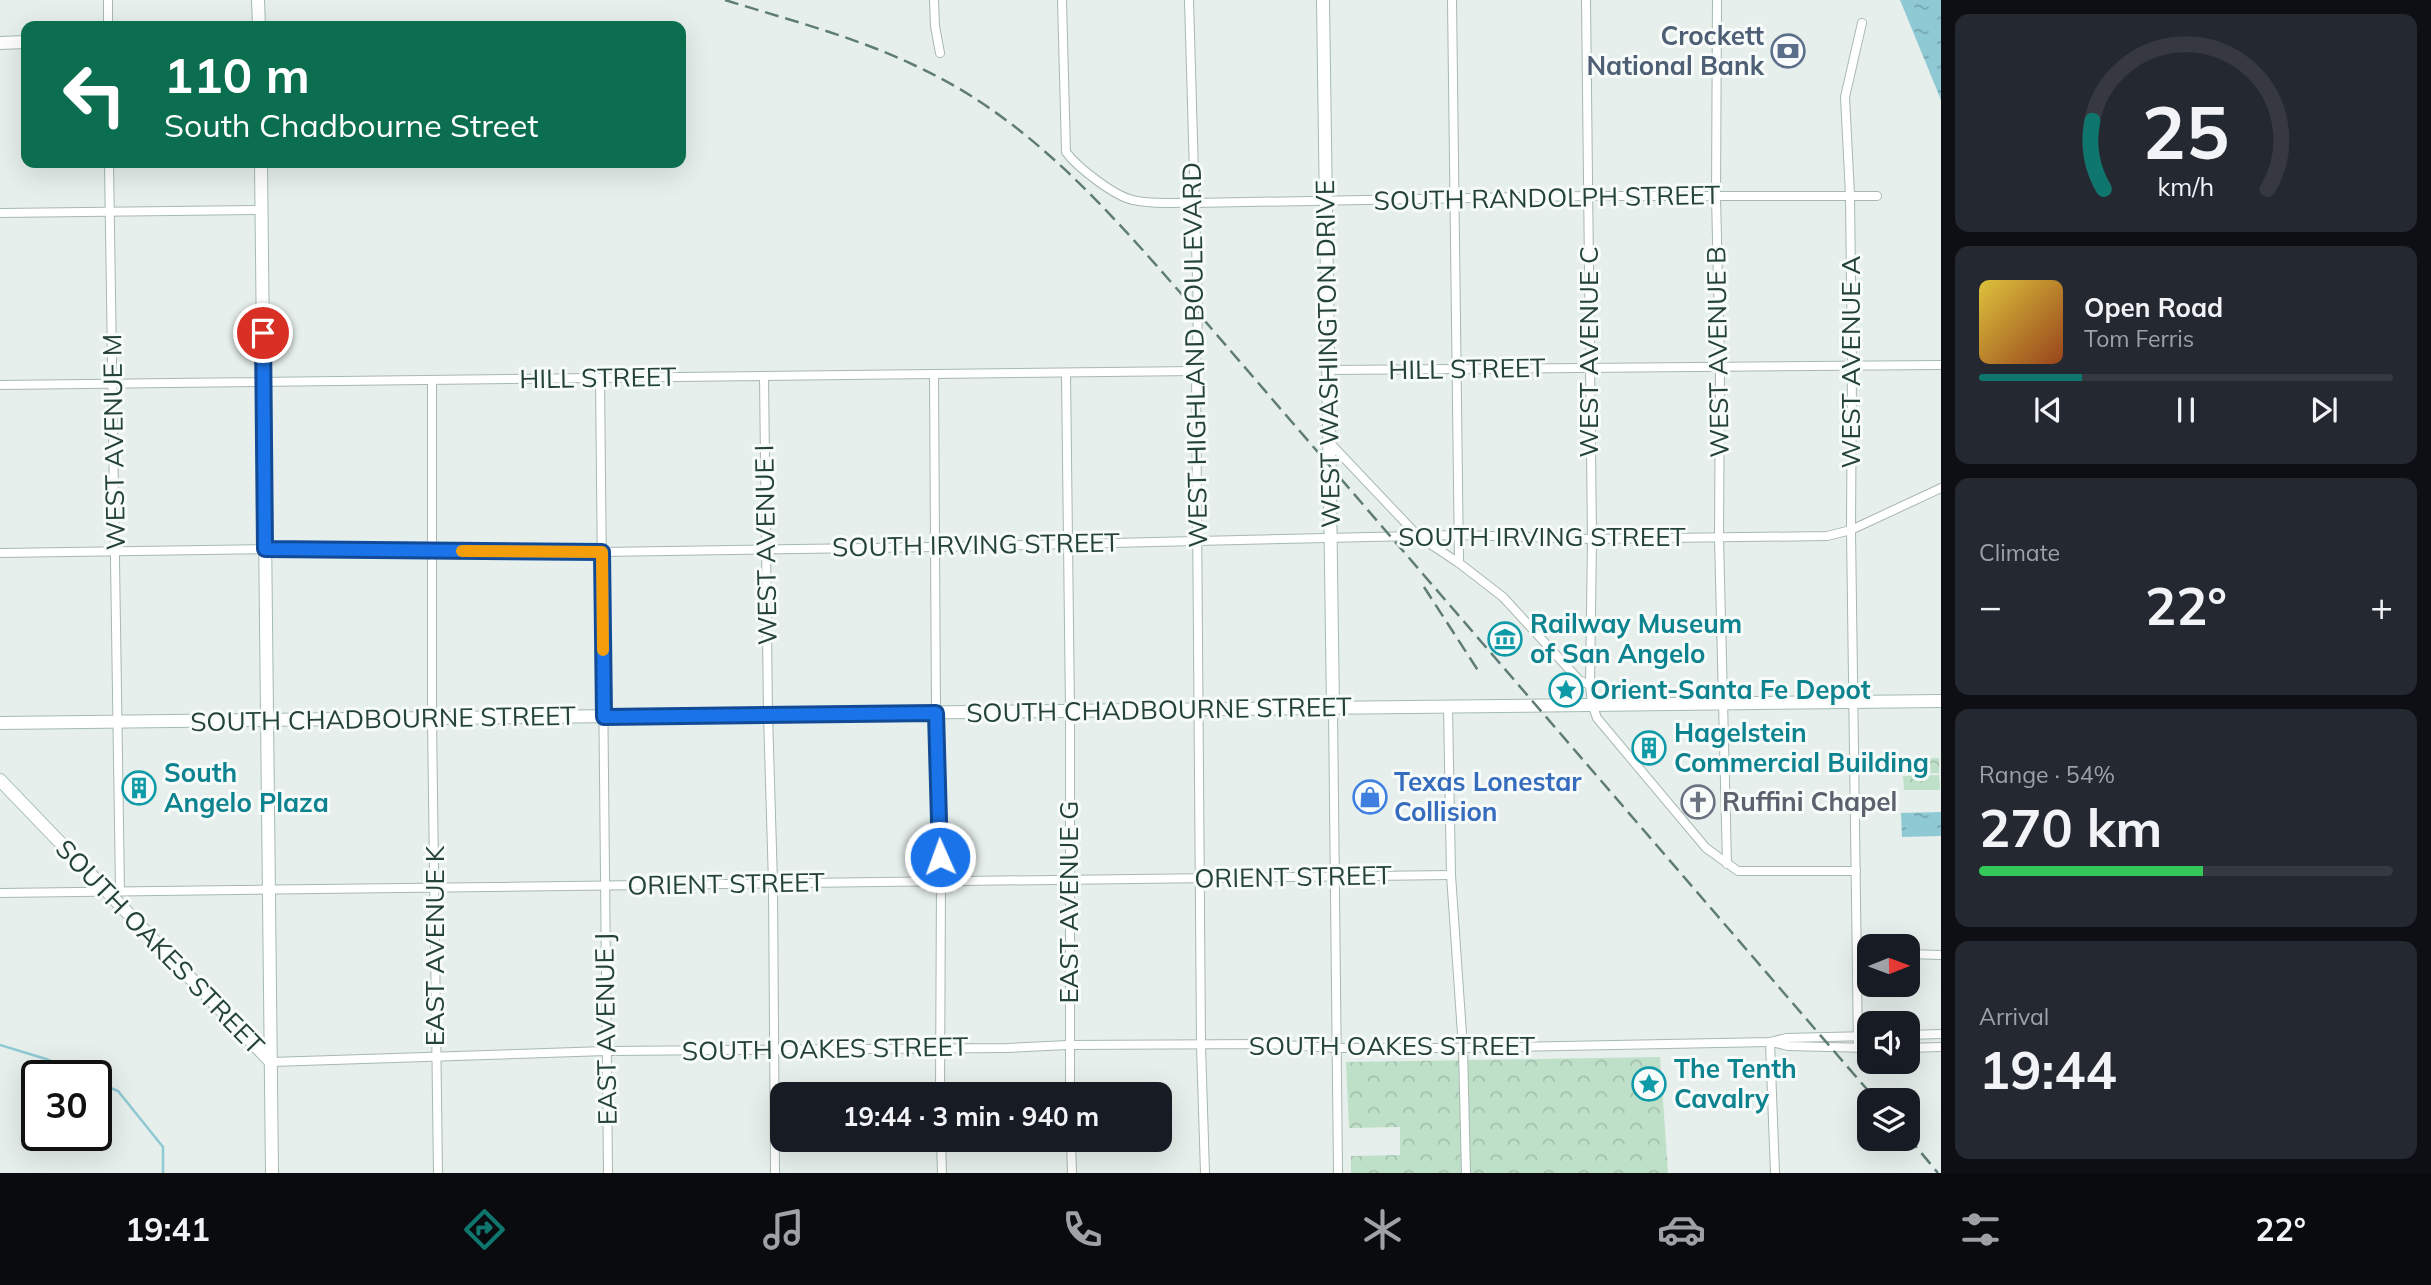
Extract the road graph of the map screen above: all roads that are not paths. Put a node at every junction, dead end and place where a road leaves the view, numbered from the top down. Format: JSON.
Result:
{"nodes":[{"id":1,"x":108,"y":0,"type":"edge"},
{"id":2,"x":258,"y":0,"type":"edge"},
{"id":3,"x":934,"y":0,"type":"edge"},
{"id":4,"x":1062,"y":0,"type":"edge"},
{"id":5,"x":1189,"y":0,"type":"edge"},
{"id":6,"x":1323,"y":0,"type":"edge"},
{"id":7,"x":1452,"y":0,"type":"edge"},
{"id":8,"x":1586,"y":0,"type":"edge"},
{"id":9,"x":1717,"y":0,"type":"edge"},
{"id":10,"x":108,"y":21,"type":"edge"},
{"id":11,"x":259,"y":21,"type":"edge"},
{"id":12,"x":1862,"y":23,"type":"dead end"},
{"id":13,"x":21,"y":42,"type":"edge"},
{"id":14,"x":0,"y":43,"type":"edge"},
{"id":15,"x":940,"y":53,"type":"dead end"},
{"id":16,"x":110,"y":168,"type":"edge"},
{"id":17,"x":261,"y":168,"type":"edge"},
{"id":18,"x":1850,"y":195,"type":"junction"},
{"id":19,"x":1588,"y":196,"type":"junction"},
{"id":20,"x":1716,"y":196,"type":"junction"},
{"id":21,"x":1877,"y":196,"type":"dead end"},
{"id":22,"x":1455,"y":199,"type":"junction"},
{"id":23,"x":1326,"y":200,"type":"junction"},
{"id":24,"x":1193,"y":203,"type":"junction"},
{"id":25,"x":261,"y":210,"type":"junction"},
{"id":26,"x":110,"y":212,"type":"junction"},
{"id":27,"x":0,"y":213,"type":"edge"},
{"id":28,"x":1941,"y":365,"type":"edge"},
{"id":29,"x":1720,"y":366,"type":"junction"},
{"id":30,"x":1852,"y":366,"type":"junction"},
{"id":31,"x":1588,"y":368,"type":"junction"},
{"id":32,"x":1457,"y":369,"type":"junction"},
{"id":33,"x":1328,"y":370,"type":"junction"},
{"id":34,"x":1196,"y":371,"type":"junction"},
{"id":35,"x":1066,"y":373,"type":"junction"},
{"id":36,"x":934,"y":374,"type":"junction"},
{"id":37,"x":764,"y":376,"type":"junction"},
{"id":38,"x":600,"y":378,"type":"junction"},
{"id":39,"x":432,"y":380,"type":"junction"},
{"id":40,"x":263,"y":382,"type":"junction"},
{"id":41,"x":111,"y":384,"type":"junction"},
{"id":42,"x":0,"y":385,"type":"edge"},
{"id":43,"x":1329,"y":442,"type":"junction"},
{"id":44,"x":1941,"y":488,"type":"edge"},
{"id":45,"x":1851,"y":530,"type":"junction"},
{"id":46,"x":1459,"y":535,"type":"junction"},
{"id":47,"x":1418,"y":536,"type":"junction"},
{"id":48,"x":1719,"y":538,"type":"junction"},
{"id":49,"x":1330,"y":539,"type":"junction"},
{"id":50,"x":1592,"y":539,"type":"junction"},
{"id":51,"x":1199,"y":541,"type":"junction"},
{"id":52,"x":1068,"y":544,"type":"junction"},
{"id":53,"x":937,"y":547,"type":"junction"},
{"id":54,"x":265,"y":549,"type":"junction"},
{"id":55,"x":767,"y":549,"type":"junction"},
{"id":56,"x":116,"y":551,"type":"junction"},
{"id":57,"x":433,"y":551,"type":"junction"},
{"id":58,"x":602,"y":552,"type":"junction"},
{"id":59,"x":0,"y":553,"type":"edge"},
{"id":60,"x":1460,"y":563,"type":"junction"},
{"id":61,"x":1590,"y":684,"type":"junction"},
{"id":62,"x":1941,"y":701,"type":"edge"},
{"id":63,"x":1854,"y":703,"type":"junction"},
{"id":64,"x":1592,"y":704,"type":"junction"},
{"id":65,"x":1724,"y":704,"type":"junction"},
{"id":66,"x":1448,"y":706,"type":"junction"},
{"id":67,"x":1333,"y":708,"type":"junction"},
{"id":68,"x":1198,"y":709,"type":"junction"},
{"id":69,"x":1070,"y":711,"type":"junction"},
{"id":70,"x":936,"y":713,"type":"junction"},
{"id":71,"x":768,"y":715,"type":"junction"},
{"id":72,"x":604,"y":717,"type":"junction"},
{"id":73,"x":432,"y":719,"type":"junction"},
{"id":74,"x":268,"y":720,"type":"junction"},
{"id":75,"x":119,"y":721,"type":"junction"},
{"id":76,"x":0,"y":723,"type":"edge"},
{"id":77,"x":0,"y":780,"type":"edge"},
{"id":78,"x":1727,"y":864,"type":"junction"},
{"id":79,"x":1856,"y":871,"type":"junction"},
{"id":80,"x":1451,"y":875,"type":"junction"},
{"id":81,"x":1334,"y":876,"type":"junction"},
{"id":82,"x":1200,"y":878,"type":"junction"},
{"id":83,"x":1070,"y":879,"type":"junction"},
{"id":84,"x":941,"y":881,"type":"junction"},
{"id":85,"x":773,"y":883,"type":"junction"},
{"id":86,"x":605,"y":885,"type":"junction"},
{"id":87,"x":435,"y":887,"type":"junction"},
{"id":88,"x":268,"y":889,"type":"junction"},
{"id":89,"x":105,"y":891,"type":"junction"},
{"id":90,"x":120,"y":891,"type":"junction"},
{"id":91,"x":0,"y":893,"type":"edge"},
{"id":92,"x":1857,"y":953,"type":"edge"},
{"id":93,"x":1920,"y":954,"type":"edge"},
{"id":94,"x":1941,"y":955,"type":"edge"},
{"id":95,"x":1941,"y":1034,"type":"edge"},
{"id":96,"x":1920,"y":1035,"type":"edge"},
{"id":97,"x":1857,"y":1036,"type":"edge"},
{"id":98,"x":1770,"y":1041,"type":"junction"},
{"id":99,"x":1069,"y":1045,"type":"junction"},
{"id":100,"x":1201,"y":1046,"type":"junction"},
{"id":101,"x":1941,"y":1047,"type":"edge"},
{"id":102,"x":939,"y":1048,"type":"junction"},
{"id":103,"x":1336,"y":1048,"type":"junction"},
{"id":104,"x":1463,"y":1048,"type":"junction"},
{"id":105,"x":1857,"y":1048,"type":"edge"},
{"id":106,"x":1920,"y":1048,"type":"edge"},
{"id":107,"x":772,"y":1050,"type":"junction"},
{"id":108,"x":606,"y":1051,"type":"junction"},
{"id":109,"x":435,"y":1057,"type":"junction"},
{"id":110,"x":271,"y":1062,"type":"junction"},
{"id":111,"x":940,"y":1082,"type":"edge"},
{"id":112,"x":1070,"y":1082,"type":"edge"},
{"id":113,"x":942,"y":1152,"type":"edge"},
{"id":114,"x":1071,"y":1152,"type":"edge"},
{"id":115,"x":272,"y":1173,"type":"edge"},
{"id":116,"x":438,"y":1173,"type":"edge"},
{"id":117,"x":608,"y":1173,"type":"edge"},
{"id":118,"x":775,"y":1173,"type":"edge"},
{"id":119,"x":942,"y":1173,"type":"edge"},
{"id":120,"x":1072,"y":1173,"type":"edge"},
{"id":121,"x":1205,"y":1173,"type":"edge"},
{"id":122,"x":1338,"y":1173,"type":"edge"},
{"id":123,"x":1466,"y":1173,"type":"edge"},
{"id":124,"x":1775,"y":1173,"type":"edge"}],
"edges":[{"from":1,"to":10,"type":"street"},
{"from":2,"to":11,"type":"main road"},
{"from":3,"to":15,"type":"street"},
{"from":4,"to":24,"type":"street","name":"SOUTH RANDOLPH STREET"},
{"from":5,"to":24,"type":"street","name":"WEST HIGHLAND BOULEVARD"},
{"from":6,"to":23,"type":"main road","name":"WEST WASHINGTON DRIVE"},
{"from":7,"to":22,"type":"street"},
{"from":8,"to":19,"type":"street","name":"WEST AVENUE C"},
{"from":9,"to":20,"type":"street","name":"WEST AVENUE B"},
{"from":12,"to":18,"type":"street","name":"WEST AVENUE A"},
{"from":13,"to":14,"type":"main road"},
{"from":16,"to":26,"type":"street","name":"WEST AVENUE M"},
{"from":17,"to":25,"type":"main road"},
{"from":18,"to":20,"type":"street","name":"SOUTH RANDOLPH STREET"},
{"from":18,"to":21,"type":"street","name":"SOUTH RANDOLPH STREET"},
{"from":18,"to":30,"type":"street","name":"WEST AVENUE A"},
{"from":19,"to":20,"type":"street","name":"SOUTH RANDOLPH STREET"},
{"from":19,"to":22,"type":"street","name":"SOUTH RANDOLPH STREET"},
{"from":19,"to":31,"type":"street","name":"WEST AVENUE C"},
{"from":20,"to":29,"type":"street","name":"WEST AVENUE B"},
{"from":22,"to":23,"type":"street","name":"SOUTH RANDOLPH STREET"},
{"from":22,"to":32,"type":"street"},
{"from":23,"to":24,"type":"street","name":"SOUTH RANDOLPH STREET"},
{"from":23,"to":33,"type":"main road","name":"WEST WASHINGTON DRIVE"},
{"from":24,"to":34,"type":"street","name":"WEST HIGHLAND BOULEVARD"},
{"from":25,"to":26,"type":"street"},
{"from":25,"to":40,"type":"main road"},
{"from":26,"to":27,"type":"street"},
{"from":26,"to":41,"type":"street","name":"WEST AVENUE M"},
{"from":28,"to":30,"type":"street","name":"HILL STREET"},
{"from":29,"to":30,"type":"street","name":"HILL STREET"},
{"from":29,"to":31,"type":"street","name":"HILL STREET"},
{"from":29,"to":48,"type":"street","name":"WEST AVENUE B"},
{"from":30,"to":45,"type":"street","name":"WEST AVENUE A"},
{"from":31,"to":32,"type":"street","name":"HILL STREET"},
{"from":31,"to":50,"type":"street","name":"WEST AVENUE C"},
{"from":32,"to":33,"type":"street","name":"HILL STREET"},
{"from":32,"to":46,"type":"street"},
{"from":33,"to":43,"type":"main road","name":"WEST WASHINGTON DRIVE"},
{"from":34,"to":35,"type":"street","name":"HILL STREET"},
{"from":34,"to":51,"type":"street","name":"WEST HIGHLAND BOULEVARD"},
{"from":35,"to":36,"type":"street","name":"HILL STREET"},
{"from":35,"to":52,"type":"street","name":"EAST AVENUE G"},
{"from":36,"to":37,"type":"street","name":"HILL STREET"},
{"from":36,"to":53,"type":"street"},
{"from":37,"to":38,"type":"street","name":"HILL STREET"},
{"from":37,"to":55,"type":"street","name":"WEST AVENUE I"},
{"from":38,"to":39,"type":"street","name":"HILL STREET"},
{"from":38,"to":58,"type":"street","name":"EAST AVENUE J"},
{"from":39,"to":40,"type":"street","name":"HILL STREET"},
{"from":39,"to":57,"type":"street","name":"EAST AVENUE K"},
{"from":40,"to":41,"type":"street","name":"HILL STREET"},
{"from":40,"to":54,"type":"main road"},
{"from":41,"to":42,"type":"street","name":"HILL STREET"},
{"from":41,"to":56,"type":"street","name":"WEST AVENUE M"},
{"from":43,"to":47,"type":"street"},
{"from":43,"to":49,"type":"main road","name":"WEST WASHINGTON DRIVE"},
{"from":44,"to":45,"type":"street","name":"SOUTH IRVING STREET"},
{"from":45,"to":48,"type":"street","name":"SOUTH IRVING STREET"},
{"from":45,"to":63,"type":"street","name":"WEST AVENUE A"},
{"from":46,"to":47,"type":"street","name":"SOUTH IRVING STREET"},
{"from":46,"to":50,"type":"street","name":"SOUTH IRVING STREET"},
{"from":46,"to":60,"type":"street"},
{"from":47,"to":49,"type":"street","name":"SOUTH IRVING STREET"},
{"from":47,"to":60,"type":"street"},
{"from":48,"to":50,"type":"street","name":"SOUTH IRVING STREET"},
{"from":48,"to":65,"type":"street","name":"WEST AVENUE B"},
{"from":49,"to":51,"type":"street","name":"SOUTH IRVING STREET"},
{"from":49,"to":67,"type":"main road","name":"WEST WASHINGTON DRIVE"},
{"from":50,"to":61,"type":"street","name":"WEST AVENUE C"},
{"from":51,"to":52,"type":"street","name":"SOUTH IRVING STREET"},
{"from":51,"to":68,"type":"street","name":"WEST HIGHLAND BOULEVARD"},
{"from":52,"to":53,"type":"street","name":"SOUTH IRVING STREET"},
{"from":52,"to":69,"type":"street","name":"EAST AVENUE G"},
{"from":53,"to":55,"type":"street","name":"SOUTH IRVING STREET"},
{"from":53,"to":70,"type":"street"},
{"from":54,"to":56,"type":"street","name":"SOUTH IRVING STREET"},
{"from":54,"to":57,"type":"street","name":"SOUTH IRVING STREET"},
{"from":54,"to":74,"type":"main road"},
{"from":55,"to":58,"type":"street","name":"SOUTH IRVING STREET"},
{"from":55,"to":71,"type":"street","name":"WEST AVENUE I"},
{"from":56,"to":59,"type":"street","name":"SOUTH IRVING STREET"},
{"from":56,"to":75,"type":"street","name":"WEST AVENUE M"},
{"from":57,"to":58,"type":"street","name":"SOUTH IRVING STREET"},
{"from":57,"to":73,"type":"street","name":"EAST AVENUE K"},
{"from":58,"to":72,"type":"street","name":"EAST AVENUE J"},
{"from":60,"to":61,"type":"street"},
{"from":61,"to":64,"type":"street","name":"WEST AVENUE C"},
{"from":62,"to":63,"type":"main road","name":"SOUTH CHADBOURNE STREET"},
{"from":63,"to":65,"type":"main road","name":"SOUTH CHADBOURNE STREET"},
{"from":63,"to":79,"type":"street","name":"WEST AVENUE A"},
{"from":64,"to":65,"type":"main road","name":"SOUTH CHADBOURNE STREET"},
{"from":64,"to":66,"type":"main road","name":"SOUTH CHADBOURNE STREET"},
{"from":64,"to":78,"type":"street"},
{"from":65,"to":78,"type":"street","name":"WEST AVENUE B"},
{"from":66,"to":67,"type":"main road","name":"SOUTH CHADBOURNE STREET"},
{"from":66,"to":80,"type":"street"},
{"from":67,"to":68,"type":"main road","name":"SOUTH CHADBOURNE STREET"},
{"from":67,"to":81,"type":"street"},
{"from":68,"to":69,"type":"main road","name":"SOUTH CHADBOURNE STREET"},
{"from":68,"to":82,"type":"street","name":"WEST HIGHLAND BOULEVARD"},
{"from":69,"to":70,"type":"main road","name":"SOUTH CHADBOURNE STREET"},
{"from":69,"to":83,"type":"street","name":"EAST AVENUE G"},
{"from":70,"to":71,"type":"main road","name":"SOUTH CHADBOURNE STREET"},
{"from":70,"to":84,"type":"street"},
{"from":71,"to":72,"type":"main road","name":"SOUTH CHADBOURNE STREET"},
{"from":71,"to":85,"type":"street","name":"WEST AVENUE I"},
{"from":72,"to":73,"type":"main road","name":"SOUTH CHADBOURNE STREET"},
{"from":72,"to":86,"type":"street","name":"EAST AVENUE J"},
{"from":73,"to":74,"type":"main road","name":"SOUTH CHADBOURNE STREET"},
{"from":73,"to":87,"type":"street","name":"EAST AVENUE K"},
{"from":74,"to":75,"type":"main road","name":"SOUTH CHADBOURNE STREET"},
{"from":74,"to":88,"type":"main road"},
{"from":75,"to":76,"type":"main road","name":"SOUTH CHADBOURNE STREET"},
{"from":75,"to":90,"type":"street","name":"WEST AVENUE M"},
{"from":77,"to":89,"type":"main road","name":"SOUTH OAKES STREET"},
{"from":78,"to":79,"type":"street"},
{"from":79,"to":92,"type":"street","name":"WEST AVENUE A"},
{"from":80,"to":81,"type":"street","name":"ORIENT STREET"},
{"from":80,"to":104,"type":"street"},
{"from":81,"to":82,"type":"street","name":"ORIENT STREET"},
{"from":81,"to":103,"type":"street"},
{"from":82,"to":83,"type":"street","name":"ORIENT STREET"},
{"from":82,"to":100,"type":"street","name":"WEST HIGHLAND BOULEVARD"},
{"from":83,"to":84,"type":"street","name":"ORIENT STREET"},
{"from":83,"to":99,"type":"street","name":"EAST AVENUE G"},
{"from":84,"to":85,"type":"street","name":"ORIENT STREET"},
{"from":84,"to":102,"type":"street"},
{"from":85,"to":86,"type":"street","name":"ORIENT STREET"},
{"from":85,"to":107,"type":"street","name":"WEST AVENUE I"},
{"from":86,"to":87,"type":"street","name":"ORIENT STREET"},
{"from":86,"to":108,"type":"street","name":"EAST AVENUE J"},
{"from":87,"to":88,"type":"street","name":"ORIENT STREET"},
{"from":87,"to":109,"type":"street","name":"EAST AVENUE K"},
{"from":88,"to":90,"type":"street","name":"ORIENT STREET"},
{"from":88,"to":110,"type":"main road"},
{"from":89,"to":90,"type":"street","name":"ORIENT STREET"},
{"from":89,"to":91,"type":"street","name":"ORIENT STREET"},
{"from":89,"to":110,"type":"main road","name":"SOUTH OAKES STREET"},
{"from":93,"to":94,"type":"street"},
{"from":95,"to":96,"type":"street"},
{"from":97,"to":98,"type":"street","name":"SOUTH OAKES STREET"},
{"from":98,"to":104,"type":"street","name":"SOUTH OAKES STREET"},
{"from":98,"to":105,"type":"street","name":"SOUTH OAKES STREET"},
{"from":98,"to":124,"type":"street"},
{"from":99,"to":100,"type":"street","name":"SOUTH OAKES STREET"},
{"from":99,"to":102,"type":"street","name":"SOUTH OAKES STREET"},
{"from":99,"to":112,"type":"street","name":"EAST AVENUE G"},
{"from":100,"to":103,"type":"street","name":"SOUTH OAKES STREET"},
{"from":100,"to":121,"type":"street","name":"WEST HIGHLAND BOULEVARD"},
{"from":101,"to":106,"type":"street"},
{"from":102,"to":107,"type":"street","name":"SOUTH OAKES STREET"},
{"from":102,"to":111,"type":"street"},
{"from":103,"to":104,"type":"street","name":"SOUTH OAKES STREET"},
{"from":103,"to":122,"type":"street"},
{"from":104,"to":123,"type":"street"},
{"from":107,"to":108,"type":"street","name":"SOUTH OAKES STREET"},
{"from":107,"to":118,"type":"street","name":"WEST AVENUE I"},
{"from":108,"to":109,"type":"street","name":"SOUTH OAKES STREET"},
{"from":108,"to":117,"type":"street","name":"EAST AVENUE J"},
{"from":109,"to":110,"type":"street","name":"SOUTH OAKES STREET"},
{"from":109,"to":116,"type":"street","name":"EAST AVENUE K"},
{"from":110,"to":115,"type":"main road"},
{"from":113,"to":119,"type":"street"},
{"from":114,"to":120,"type":"street"}]}
